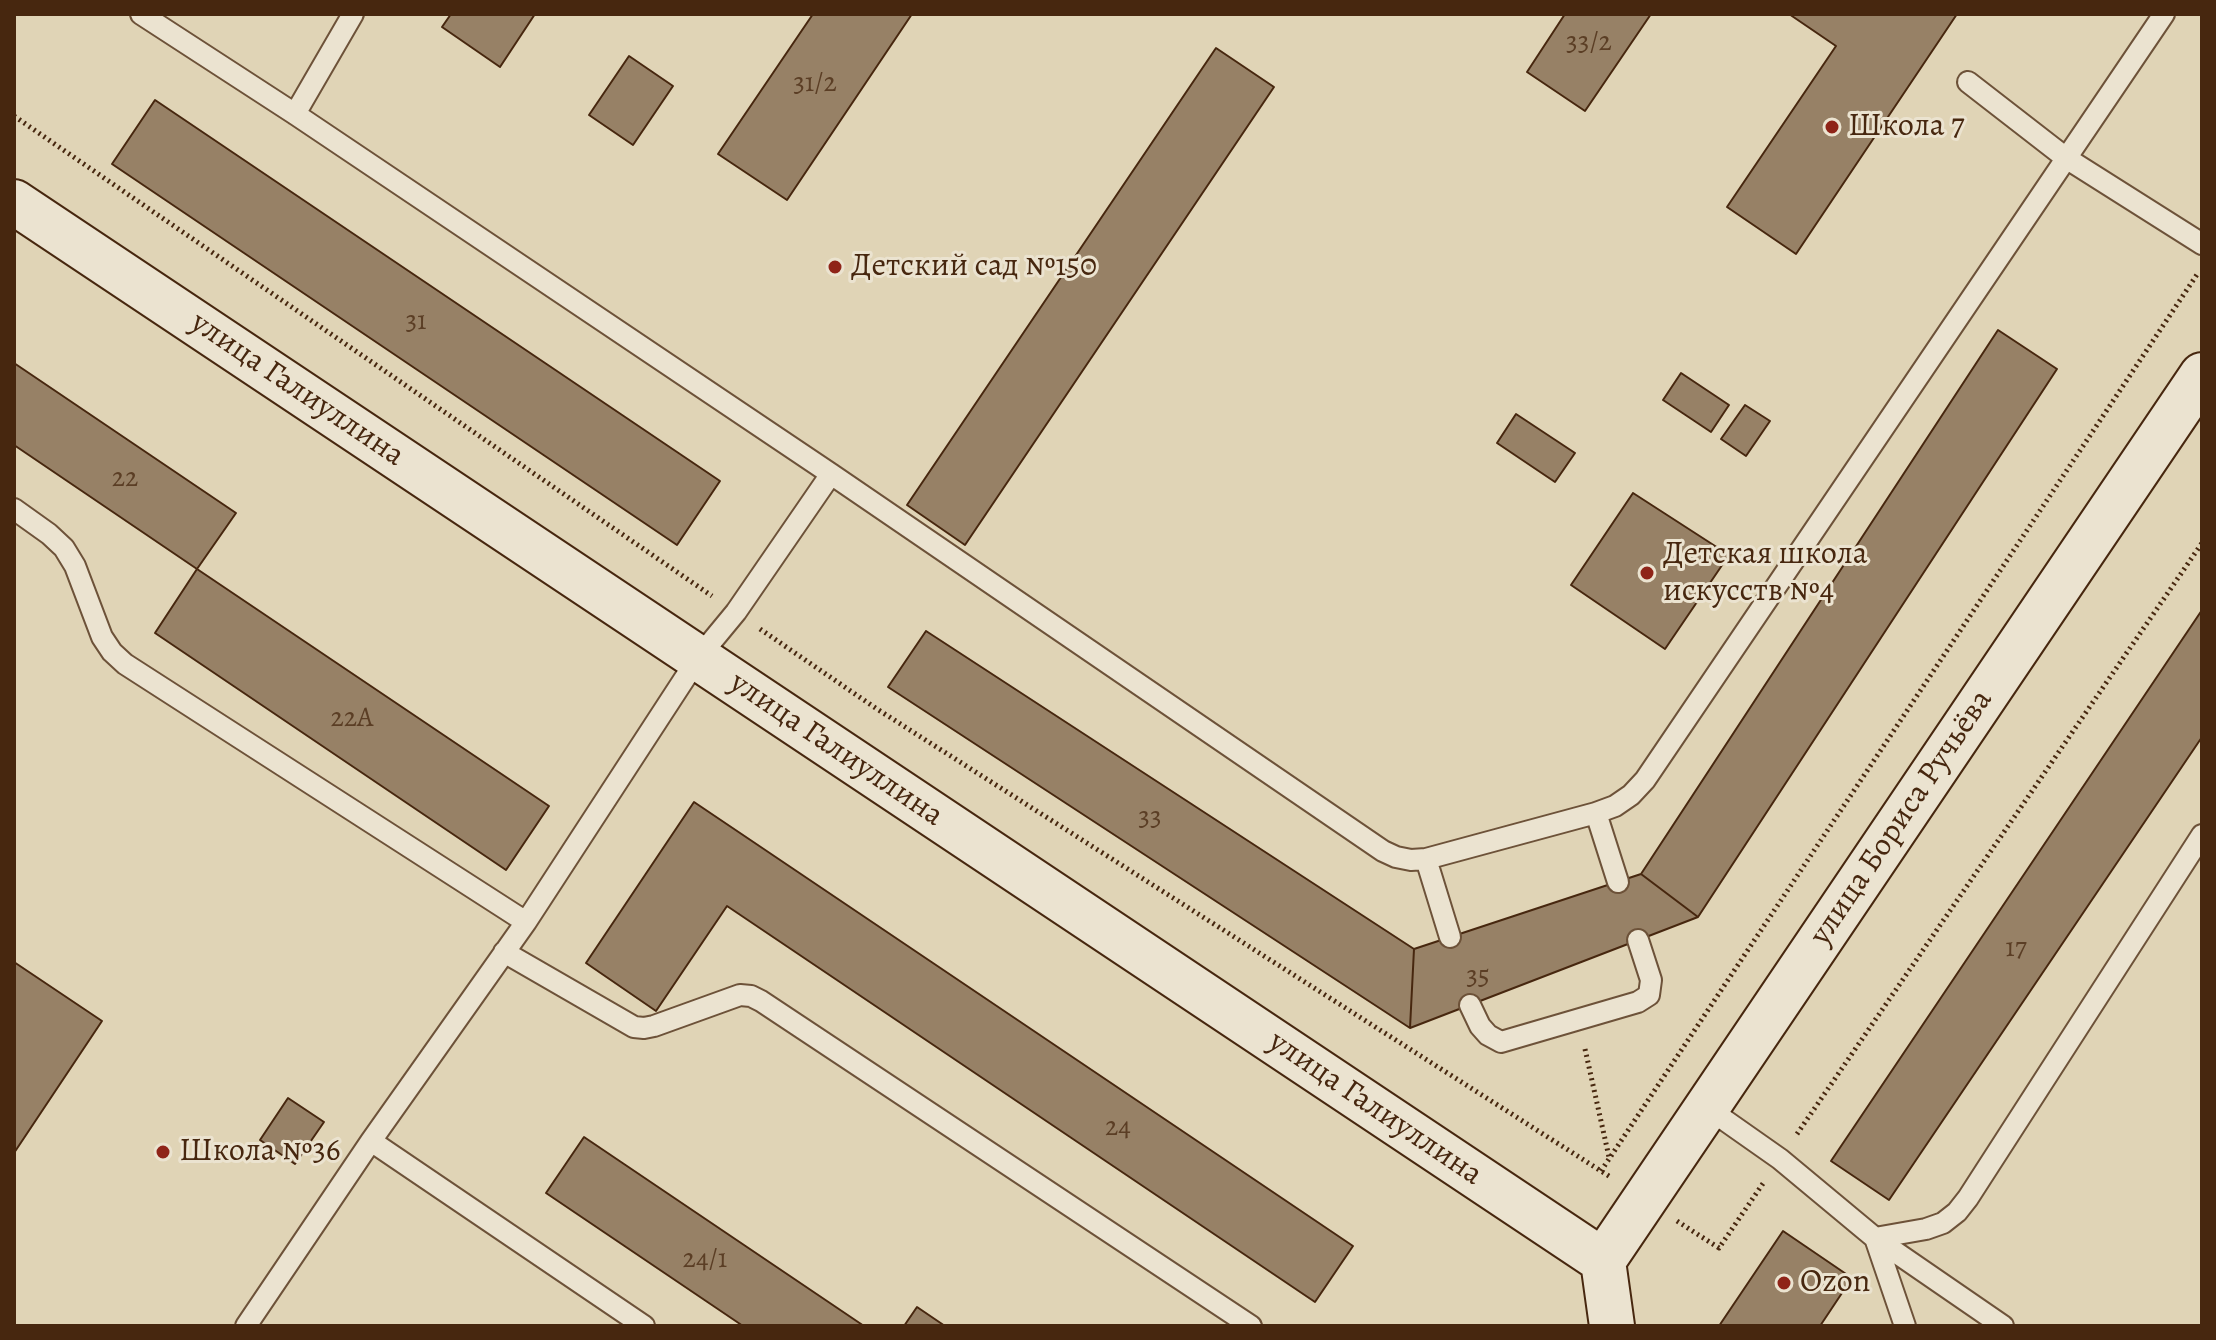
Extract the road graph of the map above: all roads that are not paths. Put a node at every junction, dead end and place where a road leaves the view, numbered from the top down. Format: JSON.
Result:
{"nodes":[{"id":1,"x":141,"y":14,"type":"edge"},
{"id":2,"x":353,"y":14,"type":"edge"},
{"id":3,"x":2164,"y":14,"type":"edge"},
{"id":4,"x":1968,"y":82,"type":"dead end"},
{"id":5,"x":295,"y":114,"type":"junction"},
{"id":6,"x":2066,"y":158,"type":"junction"},
{"id":7,"x":14,"y":202,"type":"edge"},
{"id":8,"x":2202,"y":244,"type":"edge"},
{"id":9,"x":2202,"y":375,"type":"edge"},
{"id":10,"x":831,"y":474,"type":"junction"},
{"id":11,"x":14,"y":509,"type":"edge"},
{"id":12,"x":698,"y":658,"type":"junction"},
{"id":13,"x":1596,"y":813,"type":"junction"},
{"id":14,"x":2202,"y":835,"type":"edge"},
{"id":15,"x":1426,"y":859,"type":"junction"},
{"id":16,"x":1618,"y":882,"type":"dead end"},
{"id":17,"x":526,"y":922,"type":"junction"},
{"id":18,"x":1450,"y":937,"type":"dead end"},
{"id":19,"x":1638,"y":940,"type":"dead end"},
{"id":20,"x":504,"y":952,"type":"junction"},
{"id":21,"x":1470,"y":1005,"type":"dead end"},
{"id":22,"x":1706,"y":1107,"type":"junction"},
{"id":23,"x":371,"y":1141,"type":"junction"},
{"id":24,"x":1875,"y":1238,"type":"junction"},
{"id":25,"x":1603,"y":1261,"type":"junction"},
{"id":26,"x":246,"y":1326,"type":"edge"},
{"id":27,"x":644,"y":1326,"type":"edge"},
{"id":28,"x":1251,"y":1326,"type":"edge"},
{"id":29,"x":1612,"y":1326,"type":"edge"},
{"id":30,"x":1905,"y":1326,"type":"edge"},
{"id":31,"x":2003,"y":1326,"type":"edge"}],
"edges":[{"from":1,"to":5,"type":"lane"},
{"from":2,"to":5,"type":"lane"},
{"from":3,"to":6,"type":"lane"},
{"from":4,"to":6,"type":"lane"},
{"from":5,"to":10,"type":"lane"},
{"from":6,"to":8,"type":"lane"},
{"from":6,"to":13,"type":"lane"},
{"from":7,"to":12,"type":"street","name":"улица Галиуллина"},
{"from":9,"to":22,"type":"street","name":"улица Бориса Ручьёва"},
{"from":10,"to":12,"type":"lane"},
{"from":10,"to":15,"type":"lane"},
{"from":11,"to":17,"type":"lane"},
{"from":12,"to":17,"type":"lane"},
{"from":12,"to":25,"type":"street","name":"улица Галиуллина"},
{"from":13,"to":15,"type":"lane"},
{"from":13,"to":16,"type":"lane"},
{"from":14,"to":24,"type":"lane"},
{"from":15,"to":18,"type":"lane"},
{"from":17,"to":20,"type":"lane"},
{"from":19,"to":21,"type":"lane"},
{"from":20,"to":23,"type":"lane"},
{"from":20,"to":28,"type":"lane"},
{"from":22,"to":24,"type":"lane"},
{"from":22,"to":25,"type":"street","name":"улица Бориса Ручьёва"},
{"from":23,"to":26,"type":"lane"},
{"from":23,"to":27,"type":"lane"},
{"from":24,"to":30,"type":"lane"},
{"from":24,"to":31,"type":"lane"},
{"from":25,"to":29,"type":"street"}]}
